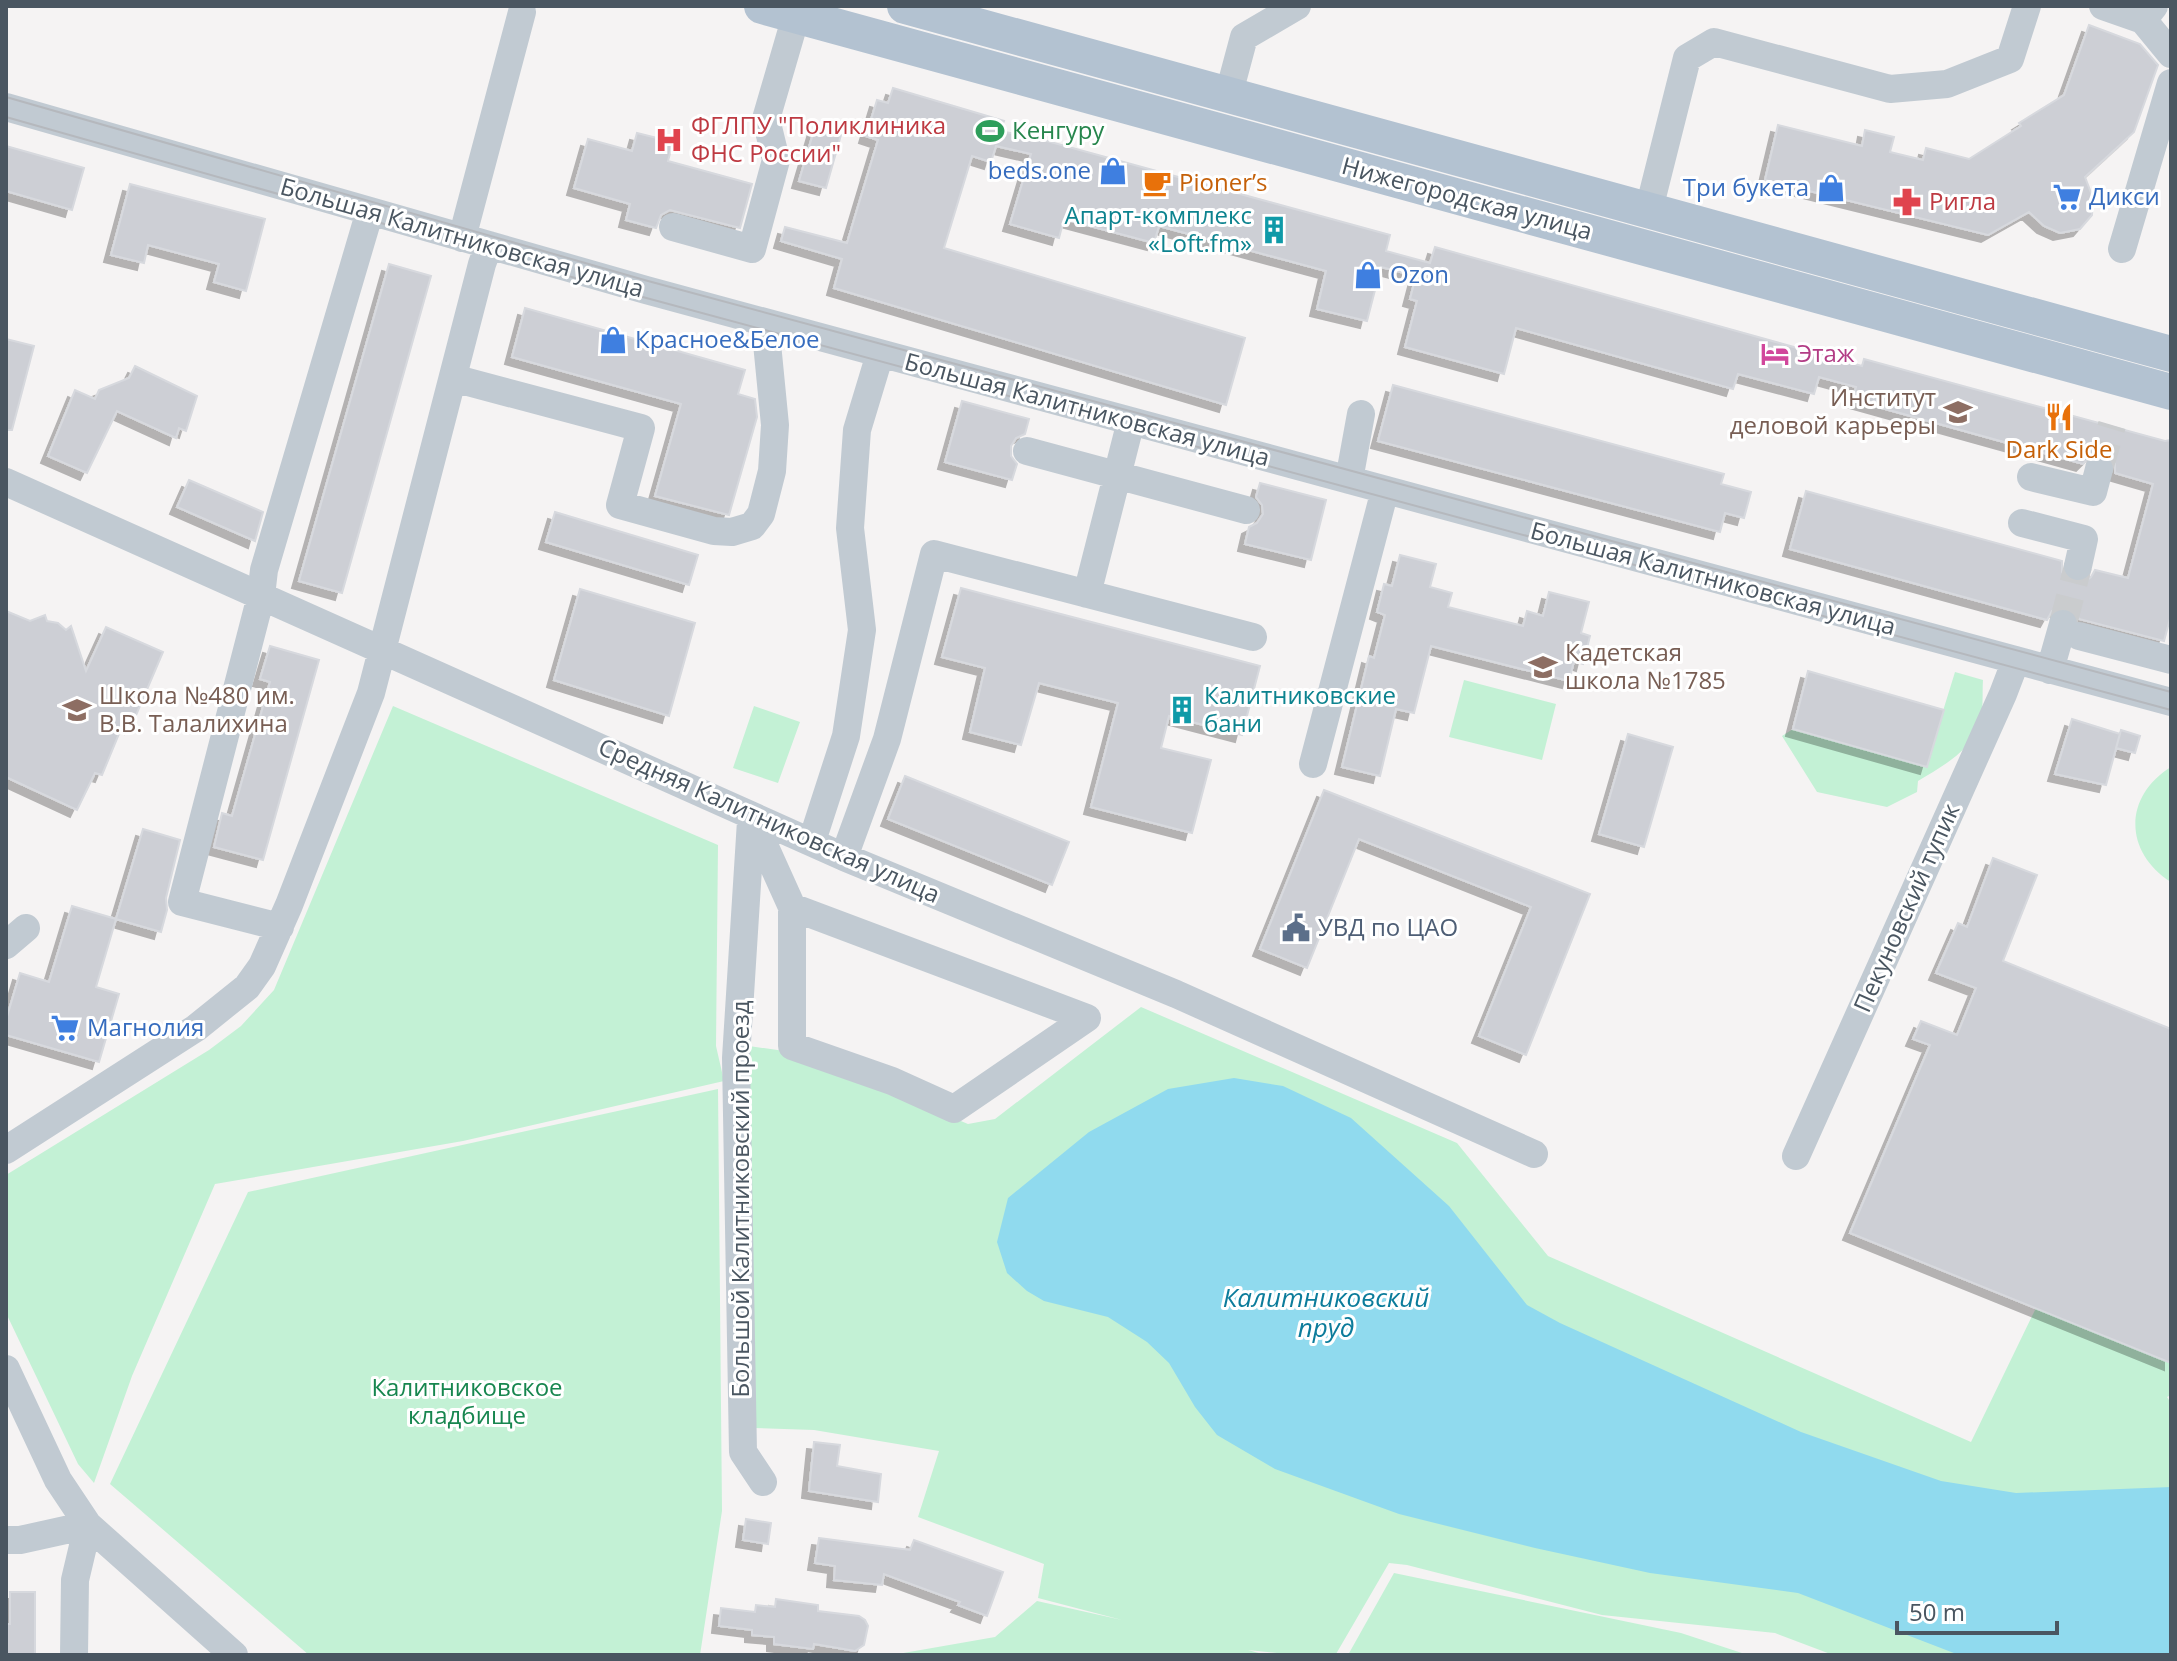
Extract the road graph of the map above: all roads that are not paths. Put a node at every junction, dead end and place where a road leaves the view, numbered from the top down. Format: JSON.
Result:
{"nodes":[{"id":1,"x":905,"y":6,"type":"edge"},
{"id":2,"x":1297,"y":6,"type":"edge"},
{"id":3,"x":2027,"y":6,"type":"edge"},
{"id":4,"x":2103,"y":6,"type":"edge"},
{"id":5,"x":779,"y":11,"type":"edge"},
{"id":6,"x":522,"y":12,"type":"dead end"},
{"id":7,"x":955,"y":12,"type":"edge"},
{"id":8,"x":2148,"y":13,"type":"edge"},
{"id":9,"x":2171,"y":54,"type":"edge"},
{"id":10,"x":2171,"y":83,"type":"edge"},
{"id":11,"x":1229,"y":93,"type":"junction"},
{"id":12,"x":6,"y":107,"type":"edge"},
{"id":13,"x":1649,"y":209,"type":"junction"},
{"id":14,"x":370,"y":211,"type":"junction"},
{"id":15,"x":673,"y":227,"type":"dead end"},
{"id":16,"x":475,"y":241,"type":"junction"},
{"id":17,"x":2122,"y":249,"type":"dead end"},
{"id":18,"x":765,"y":323,"type":"junction"},
{"id":19,"x":880,"y":354,"type":"junction"},
{"id":20,"x":2171,"y":354,"type":"edge"},
{"id":21,"x":453,"y":378,"type":"junction"},
{"id":22,"x":2171,"y":392,"type":"edge"},
{"id":23,"x":1361,"y":414,"type":"dead end"},
{"id":24,"x":1131,"y":421,"type":"junction"},
{"id":25,"x":1027,"y":451,"type":"dead end"},
{"id":26,"x":2099,"y":469,"type":"tunnel mouth"},
{"id":27,"x":1117,"y":474,"type":"junction"},
{"id":28,"x":2031,"y":477,"type":"dead end"},
{"id":29,"x":1349,"y":480,"type":"junction"},
{"id":30,"x":6,"y":482,"type":"edge"},
{"id":31,"x":1385,"y":490,"type":"junction"},
{"id":32,"x":1246,"y":510,"type":"dead end"},
{"id":33,"x":2022,"y":523,"type":"dead end"},
{"id":34,"x":2078,"y":566,"type":"tunnel mouth"},
{"id":35,"x":1087,"y":594,"type":"junction"},
{"id":36,"x":261,"y":596,"type":"junction"},
{"id":37,"x":1253,"y":637,"type":"dead end"},
{"id":38,"x":384,"y":650,"type":"junction"},
{"id":39,"x":2016,"y":660,"type":"junction"},
{"id":40,"x":2171,"y":660,"type":"edge"},
{"id":41,"x":2050,"y":670,"type":"junction"},
{"id":42,"x":2171,"y":702,"type":"edge"},
{"id":43,"x":1313,"y":764,"type":"dead end"},
{"id":44,"x":751,"y":816,"type":"junction"},
{"id":45,"x":812,"y":841,"type":"junction"},
{"id":46,"x":844,"y":857,"type":"junction"},
{"id":47,"x":792,"y":907,"type":"junction"},
{"id":48,"x":280,"y":927,"type":"junction"},
{"id":49,"x":6,"y":1150,"type":"edge"},
{"id":50,"x":1534,"y":1154,"type":"dead end"},
{"id":51,"x":1796,"y":1156,"type":"dead end"},
{"id":52,"x":6,"y":1369,"type":"edge"},
{"id":53,"x":763,"y":1482,"type":"dead end"},
{"id":54,"x":88,"y":1525,"type":"junction"},
{"id":55,"x":6,"y":1540,"type":"edge"},
{"id":56,"x":74,"y":1655,"type":"edge"},
{"id":57,"x":234,"y":1655,"type":"edge"}],
"edges":[{"from":1,"to":7,"type":"main road","name":"Нижегородская улица"},
{"from":2,"to":11,"type":"street"},
{"from":3,"to":13,"type":"street"},
{"from":4,"to":8,"type":"street"},
{"from":5,"to":15,"type":"street"},
{"from":5,"to":22,"type":"main road","name":"Нижегородская улица"},
{"from":6,"to":16,"type":"street"},
{"from":7,"to":11,"type":"main road","name":"Нижегородская улица"},
{"from":8,"to":9,"type":"street"},
{"from":10,"to":17,"type":"street"},
{"from":11,"to":13,"type":"main road","name":"Нижегородская улица"},
{"from":12,"to":14,"type":"street","name":"Большая Калитниковская улица"},
{"from":13,"to":20,"type":"main road","name":"Нижегородская улица"},
{"from":14,"to":16,"type":"street","name":"Большая Калитниковская улица"},
{"from":14,"to":36,"type":"street"},
{"from":16,"to":18,"type":"street","name":"Большая Калитниковская улица"},
{"from":16,"to":21,"type":"street"},
{"from":18,"to":19,"type":"street","name":"Большая Калитниковская улица"},
{"from":18,"to":21,"type":"street"},
{"from":19,"to":24,"type":"street","name":"Большая Калитниковская улица"},
{"from":19,"to":45,"type":"street"},
{"from":21,"to":38,"type":"street"},
{"from":23,"to":29,"type":"street"},
{"from":24,"to":27,"type":"street"},
{"from":24,"to":29,"type":"street","name":"Большая Калитниковская улица"},
{"from":25,"to":27,"type":"street"},
{"from":26,"to":28,"type":"street"},
{"from":27,"to":32,"type":"street"},
{"from":27,"to":35,"type":"street"},
{"from":29,"to":31,"type":"street","name":"Большая Калитниковская улица"},
{"from":30,"to":36,"type":"street","name":"Средняя Калитниковская улица"},
{"from":31,"to":39,"type":"street","name":"Большая Калитниковская улица"},
{"from":31,"to":43,"type":"street"},
{"from":33,"to":34,"type":"street"},
{"from":35,"to":37,"type":"street"},
{"from":35,"to":46,"type":"street"},
{"from":36,"to":38,"type":"street","name":"Средняя Калитниковская улица"},
{"from":36,"to":48,"type":"street"},
{"from":38,"to":44,"type":"street","name":"Средняя Калитниковская улица"},
{"from":38,"to":48,"type":"street"},
{"from":39,"to":41,"type":"street","name":"Большая Калитниковская улица"},
{"from":39,"to":51,"type":"street","name":"Пекуновский тупик"},
{"from":40,"to":41,"type":"street"},
{"from":41,"to":42,"type":"street","name":"Большая Калитниковская улица"},
{"from":44,"to":45,"type":"street","name":"Средняя Калитниковская улица"},
{"from":44,"to":47,"type":"street"},
{"from":44,"to":53,"type":"street","name":"Большой Калитниковский проезд"},
{"from":45,"to":46,"type":"street","name":"Средняя Калитниковская улица"},
{"from":46,"to":50,"type":"street","name":"Средняя Калитниковская улица"},
{"from":47,"to":47,"type":"street"},
{"from":48,"to":49,"type":"street"},
{"from":52,"to":54,"type":"street"},
{"from":54,"to":55,"type":"street"},
{"from":54,"to":56,"type":"street"},
{"from":54,"to":57,"type":"street"}]}
